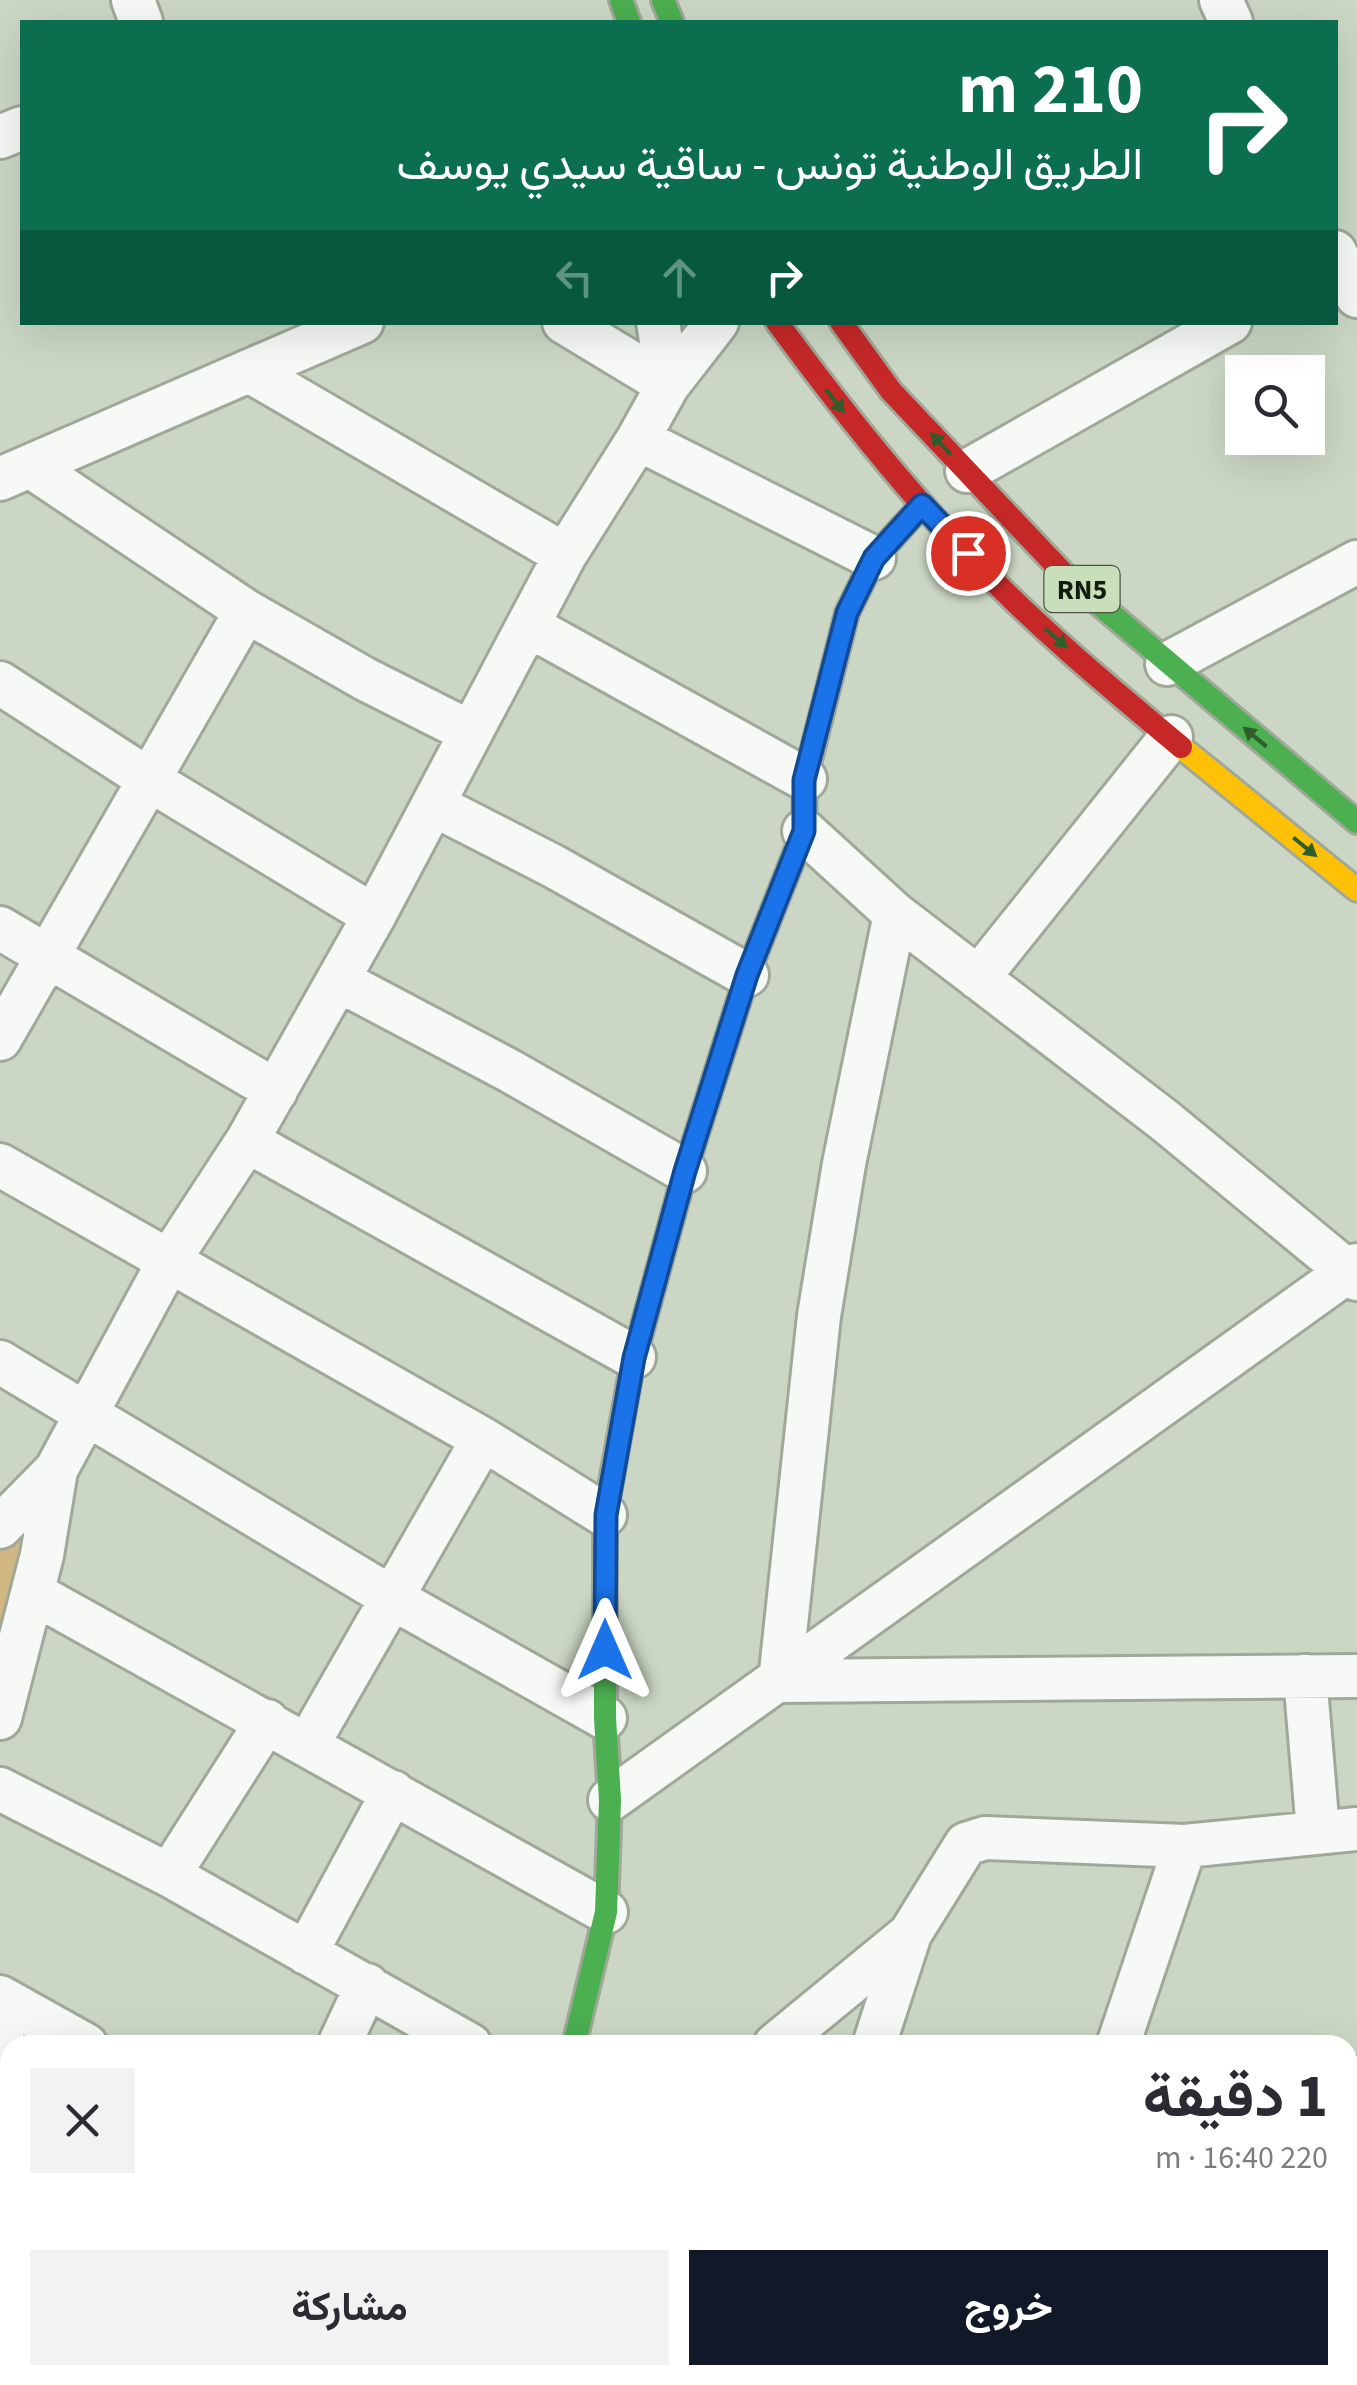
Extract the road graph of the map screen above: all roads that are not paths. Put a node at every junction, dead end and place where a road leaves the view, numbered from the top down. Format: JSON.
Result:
{"nodes":[{"id":1,"x":347,"y":325,"type":"edge"},
{"id":2,"x":569,"y":325,"type":"edge"},
{"id":3,"x":658,"y":325,"type":"edge"},
{"id":4,"x":715,"y":325,"type":"edge"},
{"id":5,"x":779,"y":325,"type":"edge"},
{"id":6,"x":842,"y":325,"type":"edge"},
{"id":7,"x":1225,"y":325,"type":"edge"},
{"id":8,"x":283,"y":338,"type":"edge"},
{"id":9,"x":251,"y":372,"type":"junction"},
{"id":10,"x":668,"y":385,"type":"junction"},
{"id":11,"x":638,"y":439,"type":"junction"},
{"id":12,"x":966,"y":471,"type":"junction"},
{"id":13,"x":15,"y":472,"type":"edge"},
{"id":14,"x":922,"y":505,"type":"junction"},
{"id":15,"x":564,"y":555,"type":"junction"},
{"id":16,"x":874,"y":558,"type":"junction"},
{"id":17,"x":1357,"y":562,"type":"edge"},
{"id":18,"x":246,"y":611,"type":"junction"},
{"id":19,"x":529,"y":626,"type":"junction"},
{"id":20,"x":1168,"y":664,"type":"junction"},
{"id":21,"x":0,"y":684,"type":"edge"},
{"id":22,"x":470,"y":732,"type":"junction"},
{"id":23,"x":1171,"y":738,"type":"junction"},
{"id":24,"x":148,"y":778,"type":"junction"},
{"id":25,"x":804,"y":780,"type":"junction"},
{"id":26,"x":434,"y":805,"type":"junction"},
{"id":27,"x":1357,"y":822,"type":"edge"},
{"id":28,"x":804,"y":831,"type":"junction"},
{"id":29,"x":1357,"y":890,"type":"edge"},
{"id":30,"x":895,"y":914,"type":"junction"},
{"id":31,"x":374,"y":916,"type":"junction"},
{"id":32,"x":0,"y":928,"type":"edge"},
{"id":33,"x":48,"y":955,"type":"junction"},
{"id":34,"x":747,"y":975,"type":"junction"},
{"id":35,"x":978,"y":978,"type":"junction"},
{"id":36,"x":338,"y":980,"type":"junction"},
{"id":37,"x":0,"y":1039,"type":"edge"},
{"id":38,"x":276,"y":1091,"type":"junction"},
{"id":39,"x":248,"y":1140,"type":"junction"},
{"id":40,"x":0,"y":1164,"type":"edge"},
{"id":41,"x":685,"y":1171,"type":"junction"},
{"id":42,"x":170,"y":1259,"type":"junction"},
{"id":43,"x":1354,"y":1272,"type":"edge"},
{"id":44,"x":634,"y":1358,"type":"junction"},
{"id":45,"x":0,"y":1362,"type":"edge"},
{"id":46,"x":88,"y":1414,"type":"junction"},
{"id":47,"x":483,"y":1439,"type":"junction"},
{"id":48,"x":56,"y":1470,"type":"junction"},
{"id":49,"x":606,"y":1515,"type":"junction"},
{"id":50,"x":0,"y":1527,"type":"edge"},
{"id":51,"x":33,"y":1592,"type":"junction"},
{"id":52,"x":394,"y":1599,"type":"junction"},
{"id":53,"x":1305,"y":1676,"type":"junction"},
{"id":54,"x":1357,"y":1676,"type":"edge"},
{"id":55,"x":780,"y":1681,"type":"junction"},
{"id":56,"x":0,"y":1718,"type":"edge"},
{"id":57,"x":605,"y":1718,"type":"junction"},
{"id":58,"x":267,"y":1721,"type":"junction"},
{"id":59,"x":308,"y":1744,"type":"junction"},
{"id":60,"x":0,"y":1789,"type":"edge"},
{"id":61,"x":392,"y":1792,"type":"junction"},
{"id":62,"x":610,"y":1800,"type":"junction"},
{"id":63,"x":1337,"y":1830,"type":"edge"},
{"id":64,"x":1185,"y":1846,"type":"junction"},
{"id":65,"x":169,"y":1875,"type":"junction"},
{"id":66,"x":606,"y":1912,"type":"junction"},
{"id":67,"x":910,"y":1934,"type":"junction"},
{"id":68,"x":306,"y":1953,"type":"junction"},
{"id":69,"x":367,"y":1985,"type":"junction"},
{"id":70,"x":0,"y":1997,"type":"edge"},
{"id":71,"x":68,"y":2035,"type":"edge"},
{"id":72,"x":344,"y":2035,"type":"edge"},
{"id":73,"x":453,"y":2035,"type":"edge"},
{"id":74,"x":576,"y":2035,"type":"edge"},
{"id":75,"x":787,"y":2035,"type":"edge"},
{"id":76,"x":877,"y":2035,"type":"edge"},
{"id":77,"x":1123,"y":2035,"type":"edge"}],
"edges":[{"from":1,"to":8,"type":"street"},
{"from":2,"to":10,"type":"street"},
{"from":3,"to":10,"type":"street"},
{"from":4,"to":10,"type":"street"},
{"from":5,"to":14,"type":"street","number":"RN5","one_way":true},
{"from":12,"to":6,"type":"street","number":"RN5","one_way":true},
{"from":7,"to":12,"type":"street"},
{"from":8,"to":9,"type":"street"},
{"from":9,"to":13,"type":"street"},
{"from":9,"to":15,"type":"street"},
{"from":10,"to":11,"type":"street"},
{"from":11,"to":15,"type":"street"},
{"from":11,"to":16,"type":"street"},
{"from":12,"to":20,"type":"street","number":"RN5"},
{"from":13,"to":18,"type":"street"},
{"from":14,"to":16,"type":"street"},
{"from":14,"to":23,"type":"street","number":"RN5","one_way":true},
{"from":15,"to":19,"type":"street"},
{"from":16,"to":25,"type":"street"},
{"from":17,"to":20,"type":"street"},
{"from":18,"to":22,"type":"street"},
{"from":18,"to":24,"type":"street"},
{"from":19,"to":22,"type":"street"},
{"from":19,"to":25,"type":"street"},
{"from":27,"to":20,"type":"street","number":"RN5","one_way":true},
{"from":21,"to":24,"type":"street"},
{"from":22,"to":26,"type":"street"},
{"from":23,"to":29,"type":"street","number":"RN5","one_way":true},
{"from":23,"to":35,"type":"street"},
{"from":24,"to":31,"type":"street"},
{"from":24,"to":33,"type":"street"},
{"from":25,"to":28,"type":"street"},
{"from":26,"to":31,"type":"street"},
{"from":26,"to":34,"type":"street"},
{"from":28,"to":30,"type":"street"},
{"from":28,"to":34,"type":"street"},
{"from":30,"to":35,"type":"street"},
{"from":30,"to":55,"type":"street"},
{"from":31,"to":36,"type":"street"},
{"from":32,"to":33,"type":"street"},
{"from":33,"to":37,"type":"street"},
{"from":33,"to":38,"type":"street"},
{"from":34,"to":41,"type":"street"},
{"from":35,"to":43,"type":"street"},
{"from":36,"to":38,"type":"street"},
{"from":36,"to":41,"type":"street"},
{"from":38,"to":39,"type":"street"},
{"from":39,"to":42,"type":"street"},
{"from":39,"to":44,"type":"street"},
{"from":40,"to":42,"type":"street"},
{"from":41,"to":44,"type":"street"},
{"from":42,"to":46,"type":"street"},
{"from":42,"to":47,"type":"street"},
{"from":43,"to":55,"type":"street"},
{"from":44,"to":49,"type":"street"},
{"from":45,"to":46,"type":"street"},
{"from":46,"to":48,"type":"street"},
{"from":46,"to":52,"type":"street"},
{"from":47,"to":49,"type":"street"},
{"from":47,"to":52,"type":"street"},
{"from":48,"to":50,"type":"street"},
{"from":48,"to":51,"type":"street"},
{"from":49,"to":57,"type":"street"},
{"from":51,"to":56,"type":"street"},
{"from":51,"to":58,"type":"street"},
{"from":52,"to":57,"type":"street"},
{"from":52,"to":59,"type":"street"},
{"from":53,"to":54,"type":"street"},
{"from":53,"to":55,"type":"street"},
{"from":53,"to":63,"type":"street"},
{"from":55,"to":62,"type":"street"},
{"from":57,"to":62,"type":"street"},
{"from":58,"to":59,"type":"street"},
{"from":58,"to":65,"type":"street"},
{"from":59,"to":61,"type":"street"},
{"from":60,"to":65,"type":"street"},
{"from":61,"to":66,"type":"street"},
{"from":61,"to":68,"type":"street"},
{"from":62,"to":66,"type":"street"},
{"from":63,"to":64,"type":"street"},
{"from":64,"to":67,"type":"street"},
{"from":64,"to":77,"type":"street"},
{"from":65,"to":68,"type":"street"},
{"from":66,"to":74,"type":"street"},
{"from":67,"to":75,"type":"street"},
{"from":67,"to":76,"type":"street"},
{"from":68,"to":69,"type":"street"},
{"from":69,"to":72,"type":"street"},
{"from":69,"to":73,"type":"street"},
{"from":70,"to":71,"type":"street"}]}
